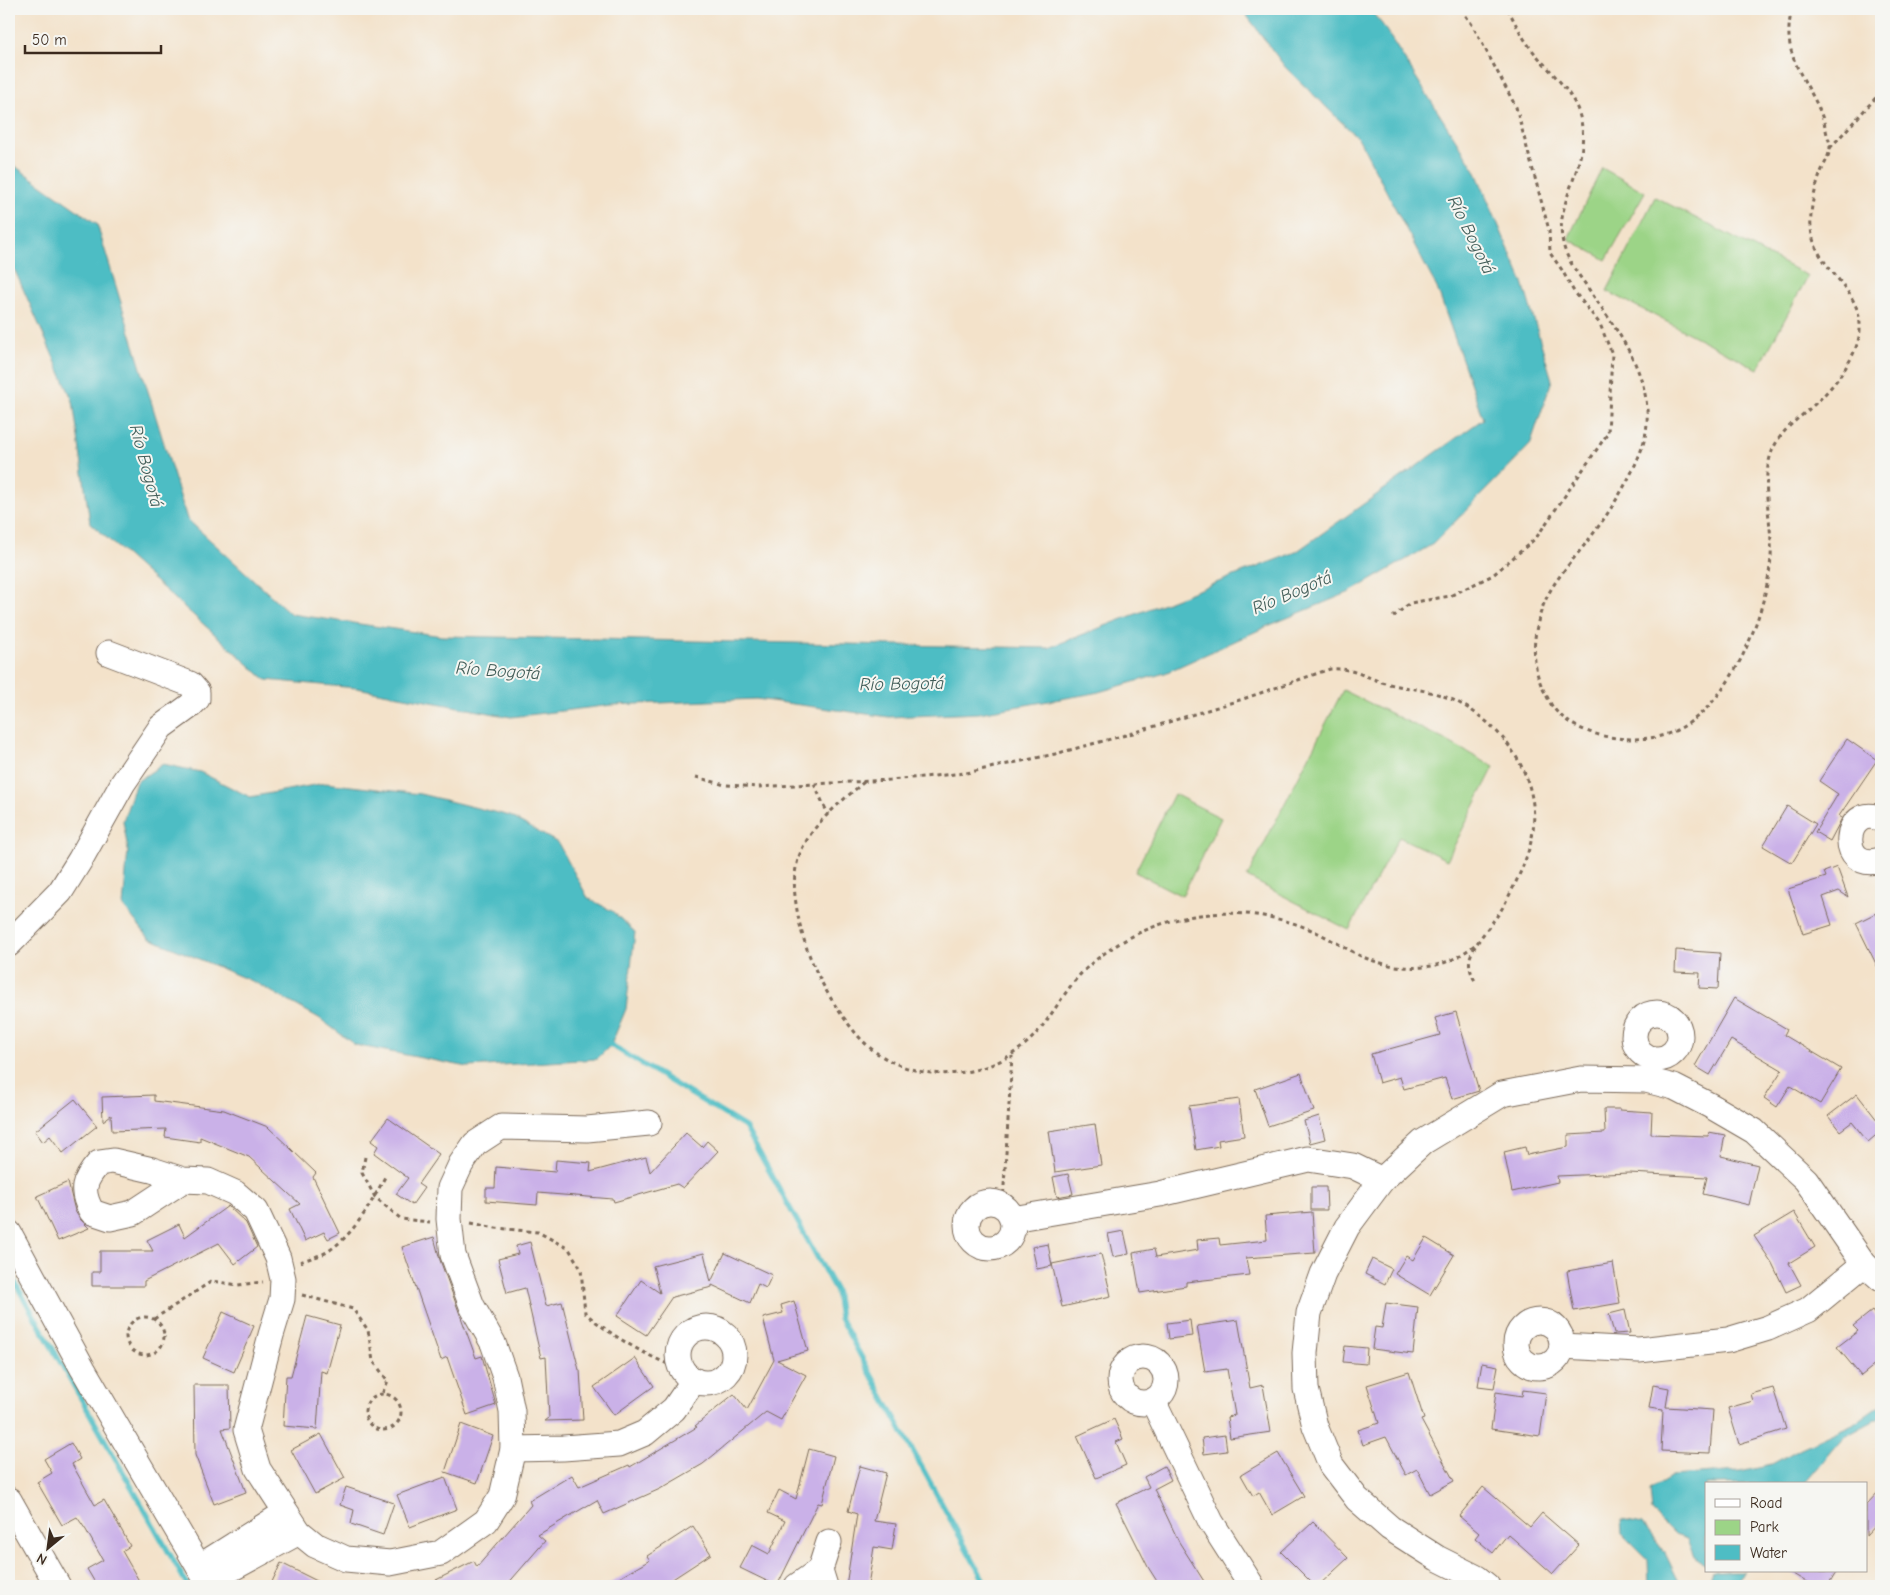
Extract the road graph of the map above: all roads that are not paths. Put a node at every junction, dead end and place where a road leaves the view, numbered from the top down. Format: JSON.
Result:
{"nodes":[{"id":1,"x":109,"y":653,"type":"dead end"},
{"id":2,"x":1881,"y":819,"type":"edge"},
{"id":3,"x":1881,"y":860,"type":"edge"},
{"id":4,"x":9,"y":944,"type":"edge"},
{"id":5,"x":649,"y":1123,"type":"dead end"},
{"id":6,"x":183,"y":1180,"type":"dead end"},
{"id":7,"x":1382,"y":1180,"type":"junction"},
{"id":8,"x":1008,"y":1212,"type":"road end"},
{"id":9,"x":9,"y":1233,"type":"edge"},
{"id":10,"x":1873,"y":1271,"type":"edge"},
{"id":11,"x":1562,"y":1346,"type":"dead end"},
{"id":12,"x":688,"y":1375,"type":"road end"},
{"id":13,"x":1153,"y":1401,"type":"dead end"},
{"id":14,"x":513,"y":1449,"type":"junction"},
{"id":15,"x":9,"y":1500,"type":"edge"},
{"id":16,"x":292,"y":1522,"type":"junction"},
{"id":17,"x":829,"y":1542,"type":"dead end"},
{"id":18,"x":206,"y":1578,"type":"edge"},
{"id":19,"x":823,"y":1578,"type":"edge"},
{"id":20,"x":58,"y":1586,"type":"edge"},
{"id":21,"x":797,"y":1586,"type":"edge"},
{"id":22,"x":1252,"y":1586,"type":"edge"},
{"id":23,"x":1486,"y":1586,"type":"edge"}],
"edges":[{"from":1,"to":4,"type":"street"},
{"from":2,"to":3,"type":"street"},
{"from":5,"to":14,"type":"street"},
{"from":6,"to":16,"type":"street"},
{"from":7,"to":8,"type":"street"},
{"from":7,"to":10,"type":"street"},
{"from":7,"to":23,"type":"street"},
{"from":9,"to":18,"type":"street"},
{"from":10,"to":11,"type":"street"},
{"from":12,"to":14,"type":"street"},
{"from":13,"to":22,"type":"street"},
{"from":14,"to":16,"type":"street"},
{"from":15,"to":20,"type":"street"},
{"from":16,"to":18,"type":"street"},
{"from":17,"to":19,"type":"street"},
{"from":19,"to":21,"type":"street"}]}
